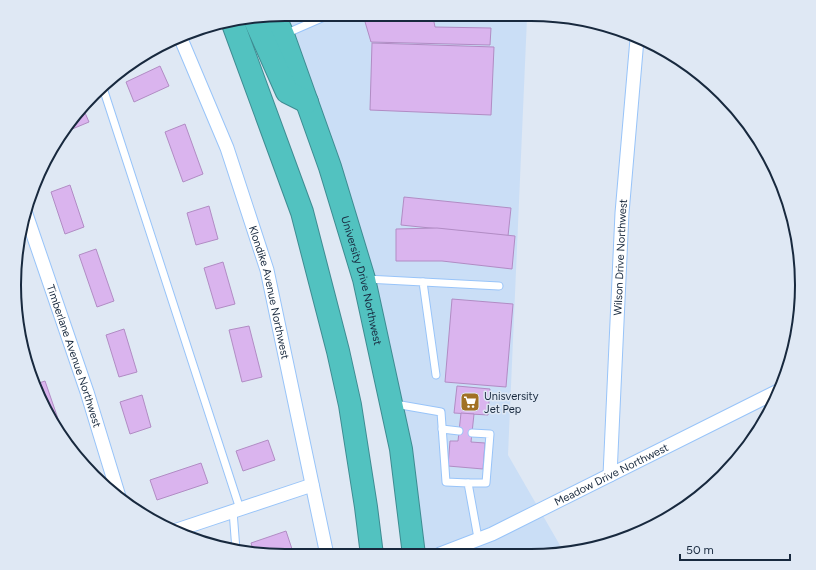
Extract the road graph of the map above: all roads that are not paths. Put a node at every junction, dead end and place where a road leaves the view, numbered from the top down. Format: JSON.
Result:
{"nodes":[{"id":1,"x":277,"y":21,"type":"edge"},
{"id":2,"x":315,"y":21,"type":"edge"},
{"id":3,"x":256,"y":23,"type":"edge"},
{"id":4,"x":234,"y":26,"type":"edge"},
{"id":5,"x":283,"y":35,"type":"junction"},
{"id":6,"x":182,"y":42,"type":"edge"},
{"id":7,"x":637,"y":43,"type":"edge"},
{"id":8,"x":104,"y":93,"type":"edge"},
{"id":9,"x":307,"y":102,"type":"junction"},
{"id":10,"x":29,"y":222,"type":"edge"},
{"id":11,"x":364,"y":279,"type":"junction"},
{"id":12,"x":423,"y":282,"type":"junction"},
{"id":13,"x":498,"y":286,"type":"dead end"},
{"id":14,"x":436,"y":375,"type":"dead end"},
{"id":15,"x":771,"y":394,"type":"edge"},
{"id":16,"x":391,"y":403,"type":"junction"},
{"id":17,"x":442,"y":429,"type":"junction"},
{"id":18,"x":459,"y":431,"type":"dead end"},
{"id":19,"x":472,"y":433,"type":"dead end"},
{"id":20,"x":610,"y":475,"type":"junction"},
{"id":21,"x":468,"y":483,"type":"junction"},
{"id":22,"x":312,"y":485,"type":"junction"},
{"id":23,"x":116,"y":487,"type":"edge"},
{"id":24,"x":236,"y":510,"type":"junction"},
{"id":25,"x":182,"y":528,"type":"edge"},
{"id":26,"x":478,"y":538,"type":"junction"},
{"id":27,"x":236,"y":544,"type":"edge"},
{"id":28,"x":326,"y":549,"type":"edge"},
{"id":29,"x":371,"y":549,"type":"edge"},
{"id":30,"x":413,"y":549,"type":"edge"},
{"id":31,"x":452,"y":549,"type":"edge"}],
"edges":[{"from":1,"to":5,"type":"highway","name":"University Drive Northwest"},
{"from":2,"to":5,"type":"lane"},
{"from":3,"to":9,"type":"highway"},
{"from":4,"to":29,"type":"highway"},
{"from":5,"to":9,"type":"highway","name":"University Drive Northwest"},
{"from":6,"to":22,"type":"street","name":"Klondike Avenue Northwest"},
{"from":7,"to":20,"type":"street","name":"Wilson Drive Northwest"},
{"from":8,"to":24,"type":"lane"},
{"from":9,"to":11,"type":"highway","name":"University Drive Northwest"},
{"from":10,"to":23,"type":"street","name":"Timberlane Avenue Northwest"},
{"from":11,"to":12,"type":"lane"},
{"from":11,"to":16,"type":"highway","name":"University Drive Northwest"},
{"from":12,"to":13,"type":"lane"},
{"from":12,"to":14,"type":"lane"},
{"from":15,"to":20,"type":"street","name":"Meadow Drive Northwest"},
{"from":16,"to":17,"type":"lane"},
{"from":16,"to":30,"type":"highway","name":"University Drive Northwest"},
{"from":17,"to":18,"type":"lane"},
{"from":17,"to":21,"type":"lane"},
{"from":19,"to":21,"type":"lane"},
{"from":20,"to":26,"type":"street","name":"Meadow Drive Northwest"},
{"from":21,"to":26,"type":"lane"},
{"from":22,"to":24,"type":"street"},
{"from":22,"to":28,"type":"street","name":"Klondike Avenue Northwest"},
{"from":24,"to":25,"type":"street"},
{"from":24,"to":27,"type":"lane"},
{"from":26,"to":31,"type":"street","name":"Meadow Drive Northwest"}]}
